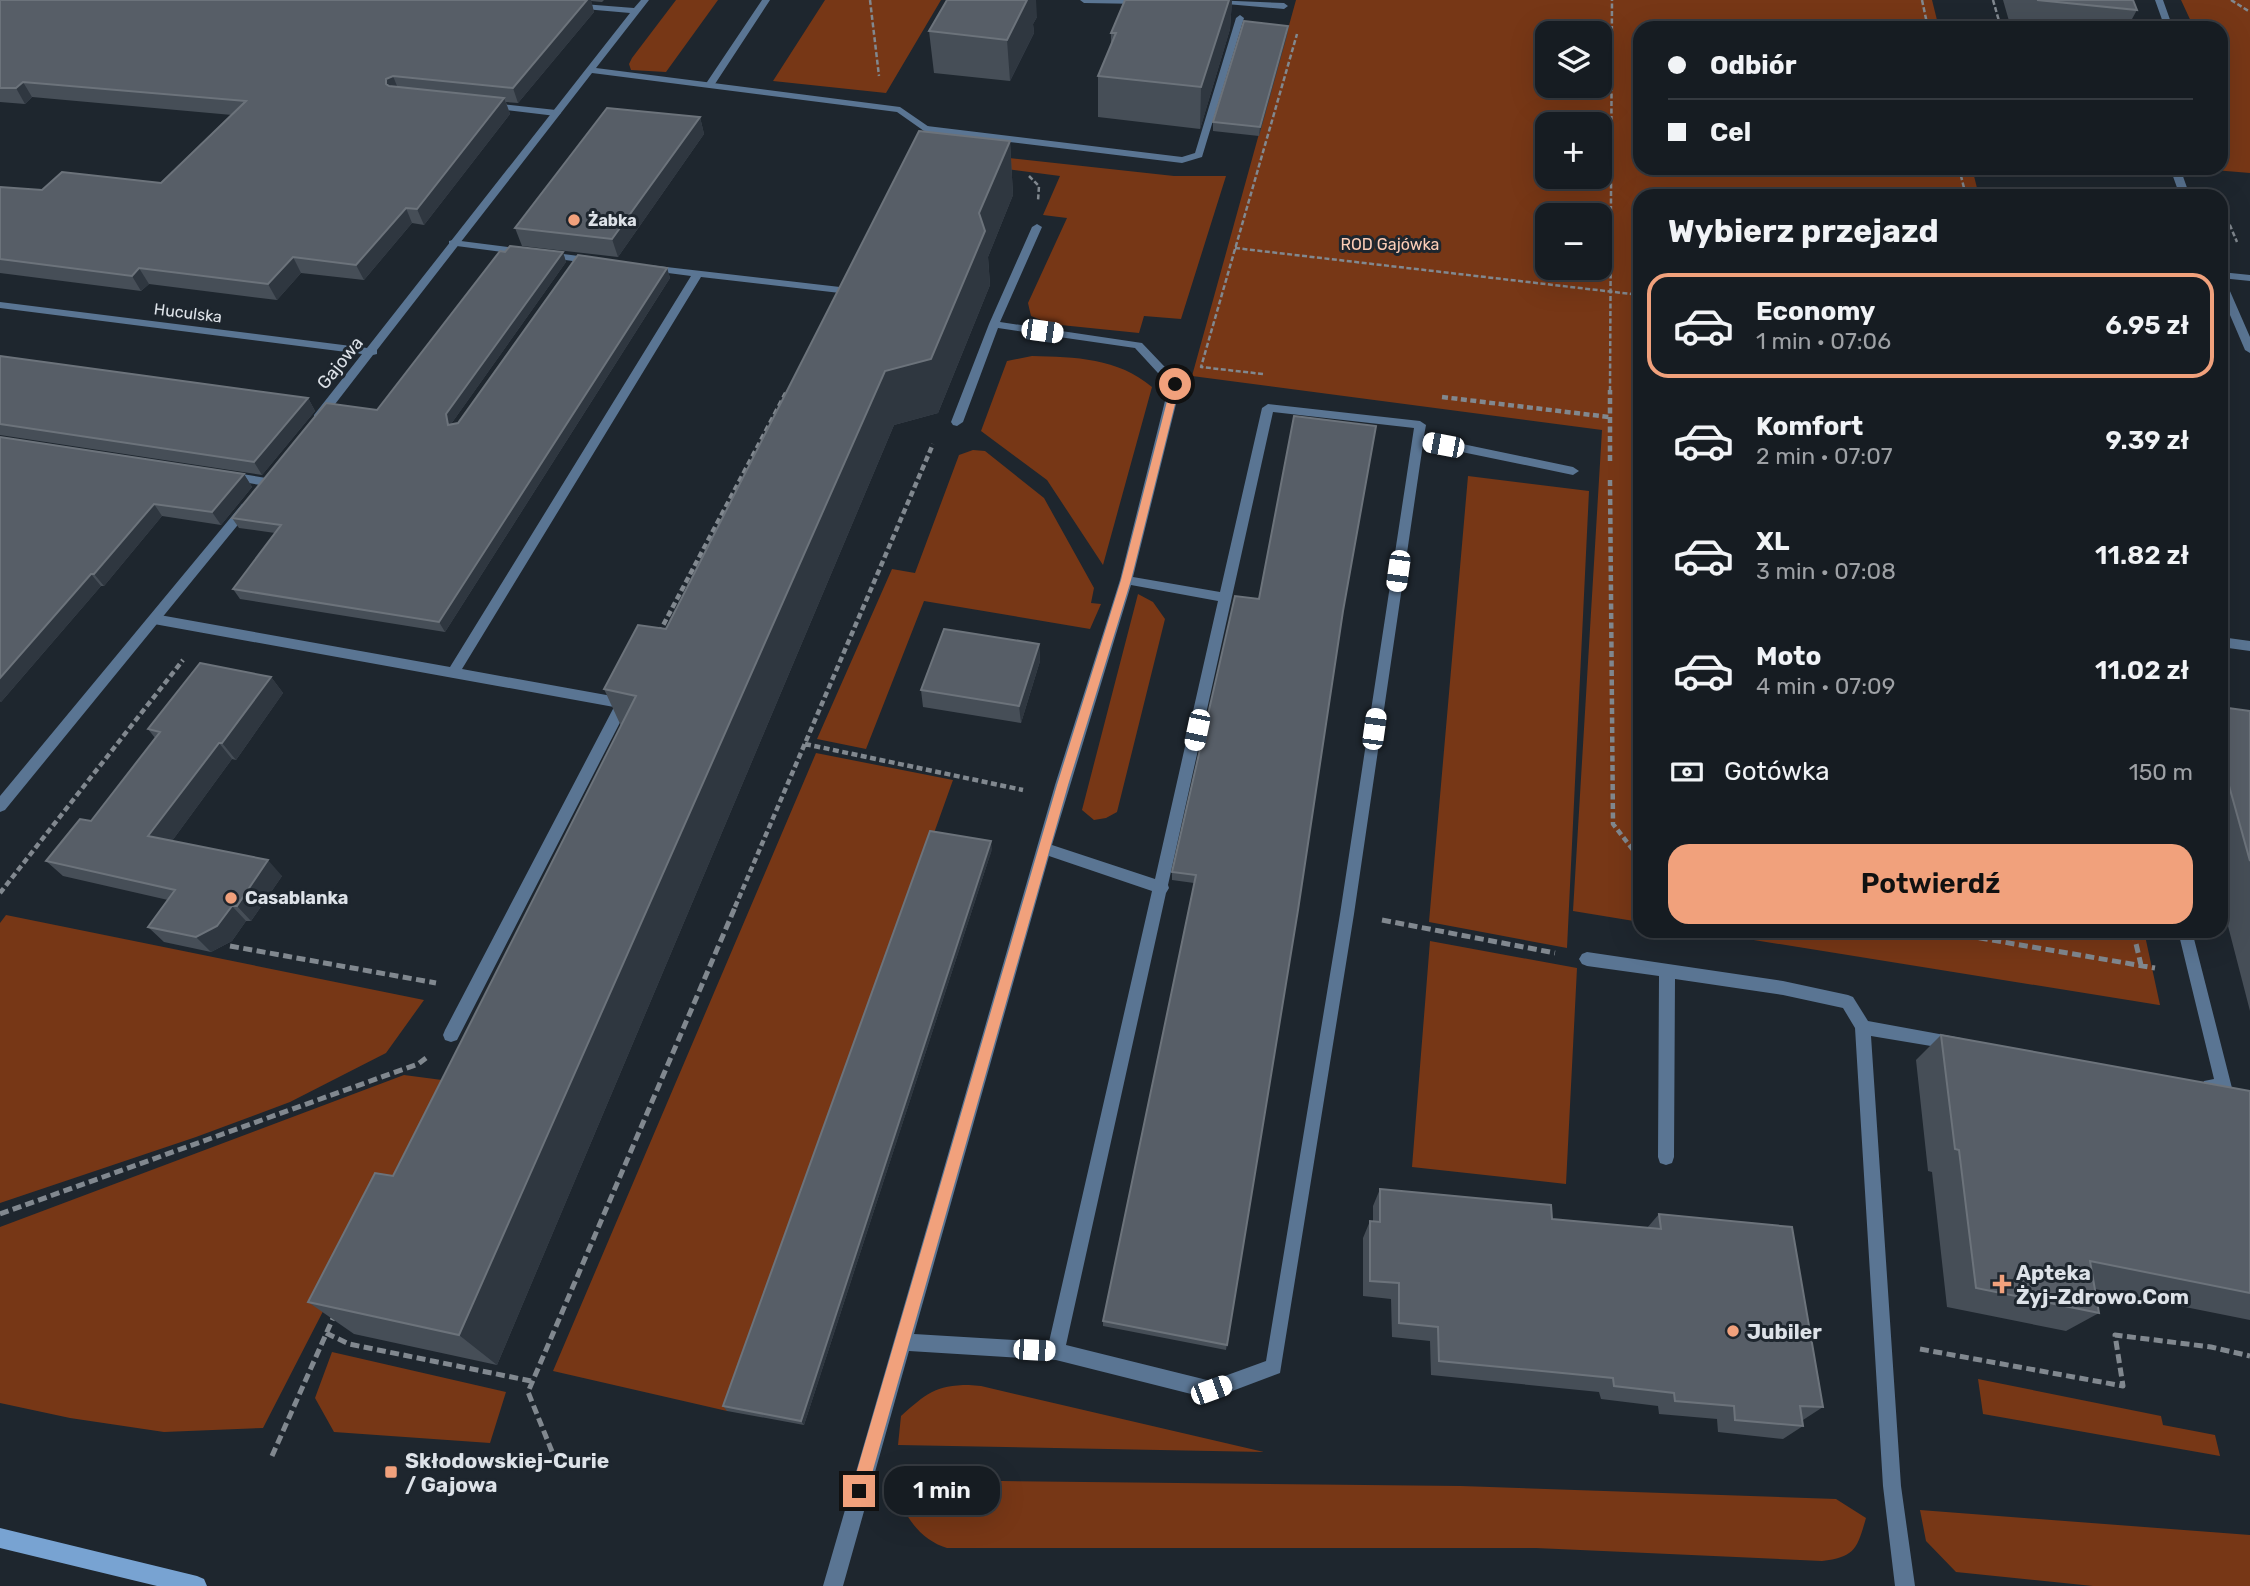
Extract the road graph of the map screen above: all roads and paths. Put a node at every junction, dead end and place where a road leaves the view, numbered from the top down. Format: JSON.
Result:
{"nodes":[{"id":1,"x":645,"y":0,"type":"edge"},
{"id":2,"x":766,"y":0,"type":"edge"},
{"id":3,"x":870,"y":0,"type":"edge"},
{"id":4,"x":1084,"y":0,"type":"edge"},
{"id":5,"x":1200,"y":0,"type":"edge"},
{"id":6,"x":1612,"y":0,"type":"edge"},
{"id":7,"x":1922,"y":0,"type":"edge"},
{"id":8,"x":1993,"y":0,"type":"edge"},
{"id":9,"x":2159,"y":0,"type":"edge"},
{"id":10,"x":2231,"y":0,"type":"edge"},
{"id":11,"x":1150,"y":1,"type":"edge"},
{"id":12,"x":568,"y":4,"type":"edge"},
{"id":13,"x":1284,"y":6,"type":"dead end"},
{"id":14,"x":636,"y":11,"type":"junction"},
{"id":15,"x":2250,"y":12,"type":"edge"},
{"id":16,"x":1240,"y":18,"type":"dead end"},
{"id":17,"x":1926,"y":21,"type":"edge"},
{"id":18,"x":1999,"y":21,"type":"edge"},
{"id":19,"x":2166,"y":21,"type":"edge"},
{"id":20,"x":1300,"y":26,"type":"dead end"},
{"id":21,"x":589,"y":70,"type":"junction"},
{"id":22,"x":710,"y":85,"type":"junction"},
{"id":23,"x":482,"y":106,"type":"edge"},
{"id":24,"x":883,"y":107,"type":"junction"},
{"id":25,"x":556,"y":113,"type":"junction"},
{"id":26,"x":1029,"y":176,"type":"dead end"},
{"id":27,"x":2228,"y":220,"type":"edge"},
{"id":28,"x":1037,"y":227,"type":"joint"},
{"id":29,"x":453,"y":243,"type":"junction"},
{"id":30,"x":1236,"y":248,"type":"junction"},
{"id":31,"x":2242,"y":252,"type":"dead end"},
{"id":32,"x":577,"y":259,"type":"junction"},
{"id":33,"x":604,"y":262,"type":"edge"},
{"id":34,"x":631,"y":265,"type":"edge"},
{"id":35,"x":569,"y":270,"type":"edge"},
{"id":36,"x":698,"y":274,"type":"junction"},
{"id":37,"x":2228,"y":276,"type":"edge"},
{"id":38,"x":2250,"y":278,"type":"edge"},
{"id":39,"x":839,"y":290,"type":"edge"},
{"id":40,"x":1610,"y":291,"type":"junction"},
{"id":41,"x":1633,"y":294,"type":"edge"},
{"id":42,"x":2228,"y":298,"type":"edge"},
{"id":43,"x":0,"y":305,"type":"edge"},
{"id":44,"x":994,"y":324,"type":"junction"},
{"id":45,"x":2250,"y":350,"type":"edge"},
{"id":46,"x":373,"y":352,"type":"junction"},
{"id":47,"x":1269,"y":375,"type":"dead end"},
{"id":48,"x":788,"y":389,"type":"edge"},
{"id":49,"x":1433,"y":396,"type":"dead end"},
{"id":50,"x":1609,"y":417,"type":"junction"},
{"id":51,"x":957,"y":422,"type":"joint"},
{"id":52,"x":307,"y":432,"type":"edge"},
{"id":53,"x":1418,"y":439,"type":"junction"},
{"id":54,"x":1573,"y":471,"type":"dead end"},
{"id":55,"x":215,"y":474,"type":"edge"},
{"id":56,"x":1126,"y":580,"type":"junction"},
{"id":57,"x":1226,"y":598,"type":"junction"},
{"id":58,"x":153,"y":619,"type":"junction"},
{"id":59,"x":659,"y":634,"type":"edge"},
{"id":60,"x":2228,"y":643,"type":"edge"},
{"id":61,"x":2250,"y":646,"type":"edge"},
{"id":62,"x":453,"y":673,"type":"junction"},
{"id":63,"x":805,"y":744,"type":"junction"},
{"id":64,"x":1059,"y":797,"type":"junction"},
{"id":65,"x":0,"y":806,"type":"edge"},
{"id":66,"x":1046,"y":849,"type":"junction"},
{"id":67,"x":1633,"y":850,"type":"edge"},
{"id":68,"x":1162,"y":888,"type":"junction"},
{"id":69,"x":1347,"y":914,"type":"junction"},
{"id":70,"x":1981,"y":938,"type":"edge"},
{"id":71,"x":2135,"y":938,"type":"edge"},
{"id":72,"x":2186,"y":938,"type":"edge"},
{"id":73,"x":230,"y":946,"type":"dead end"},
{"id":74,"x":1587,"y":959,"type":"joint"},
{"id":75,"x":2141,"y":965,"type":"junction"},
{"id":76,"x":1667,"y":972,"type":"junction"},
{"id":77,"x":2194,"y":974,"type":"junction"},
{"id":78,"x":475,"y":990,"type":"junction"},
{"id":79,"x":1863,"y":1027,"type":"junction"},
{"id":80,"x":451,"y":1035,"type":"joint"},
{"id":81,"x":1970,"y":1045,"type":"edge"},
{"id":82,"x":2197,"y":1084,"type":"edge"},
{"id":83,"x":1666,"y":1157,"type":"dead end"},
{"id":84,"x":0,"y":1214,"type":"edge"},
{"id":85,"x":338,"y":1308,"type":"edge"},
{"id":86,"x":326,"y":1332,"type":"junction"},
{"id":87,"x":902,"y":1342,"type":"junction"},
{"id":88,"x":1924,"y":1350,"type":"dead end"},
{"id":89,"x":1056,"y":1351,"type":"junction"},
{"id":90,"x":2250,"y":1356,"type":"edge"},
{"id":91,"x":531,"y":1381,"type":"junction"},
{"id":92,"x":272,"y":1456,"type":"dead end"},
{"id":93,"x":557,"y":1464,"type":"dead end"},
{"id":94,"x":0,"y":1538,"type":"edge"},
{"id":95,"x":197,"y":1586,"type":"edge"},
{"id":96,"x":833,"y":1586,"type":"edge"},
{"id":97,"x":1905,"y":1586,"type":"edge"}],
"edges":[{"from":1,"to":14,"type":"street","name":"Gajowa"},
{"from":2,"to":22,"type":"street"},
{"from":3,"to":24,"type":"path"},
{"from":4,"to":11,"type":"street"},
{"from":5,"to":13,"type":"street"},
{"from":6,"to":40,"type":"path"},
{"from":7,"to":17,"type":"path"},
{"from":8,"to":18,"type":"path"},
{"from":9,"to":19,"type":"street"},
{"from":10,"to":15,"type":"path"},
{"from":12,"to":14,"type":"street"},
{"from":14,"to":21,"type":"street","name":"Gajowa"},
{"from":16,"to":24,"type":"street"},
{"from":20,"to":30,"type":"path"},
{"from":21,"to":22,"type":"street"},
{"from":21,"to":25,"type":"street","name":"Gajowa"},
{"from":22,"to":24,"type":"street"},
{"from":23,"to":25,"type":"street"},
{"from":25,"to":29,"type":"street","name":"Gajowa"},
{"from":26,"to":28,"type":"path"},
{"from":27,"to":31,"type":"path"},
{"from":28,"to":44,"type":"street"},
{"from":29,"to":32,"type":"street"},
{"from":29,"to":46,"type":"street","name":"Gajowa"},
{"from":30,"to":40,"type":"path"},
{"from":30,"to":47,"type":"path"},
{"from":32,"to":33,"type":"street"},
{"from":32,"to":35,"type":"street"},
{"from":34,"to":36,"type":"street"},
{"from":36,"to":39,"type":"street"},
{"from":36,"to":62,"type":"street"},
{"from":37,"to":38,"type":"street"},
{"from":40,"to":41,"type":"path"},
{"from":40,"to":50,"type":"path"},
{"from":42,"to":45,"type":"street"},
{"from":43,"to":46,"type":"street","name":"Huculska"},
{"from":44,"to":51,"type":"street"},
{"from":44,"to":56,"type":"street"},
{"from":46,"to":52,"type":"street","name":"Gajowa"},
{"from":48,"to":59,"type":"path"},
{"from":49,"to":50,"type":"path"},
{"from":50,"to":67,"type":"path"},
{"from":51,"to":63,"type":"path"},
{"from":53,"to":54,"type":"street"},
{"from":53,"to":57,"type":"street"},
{"from":53,"to":69,"type":"street"},
{"from":55,"to":58,"type":"street"},
{"from":56,"to":57,"type":"street"},
{"from":56,"to":64,"type":"street"},
{"from":57,"to":68,"type":"street"},
{"from":58,"to":62,"type":"street"},
{"from":58,"to":65,"type":"street"},
{"from":60,"to":61,"type":"street"},
{"from":62,"to":78,"type":"street"},
{"from":63,"to":64,"type":"path"},
{"from":63,"to":91,"type":"path"},
{"from":64,"to":66,"type":"street"},
{"from":66,"to":68,"type":"street"},
{"from":66,"to":87,"type":"street"},
{"from":68,"to":89,"type":"street"},
{"from":69,"to":74,"type":"path"},
{"from":69,"to":89,"type":"street"},
{"from":70,"to":75,"type":"path"},
{"from":71,"to":75,"type":"path"},
{"from":72,"to":77,"type":"street"},
{"from":73,"to":78,"type":"path"},
{"from":74,"to":76,"type":"street"},
{"from":75,"to":77,"type":"path"},
{"from":76,"to":79,"type":"street"},
{"from":76,"to":83,"type":"street"},
{"from":77,"to":82,"type":"street"},
{"from":78,"to":80,"type":"street"},
{"from":79,"to":81,"type":"street"},
{"from":79,"to":97,"type":"street"},
{"from":80,"to":84,"type":"path"},
{"from":85,"to":86,"type":"path"},
{"from":86,"to":91,"type":"path"},
{"from":86,"to":92,"type":"path"},
{"from":87,"to":89,"type":"street"},
{"from":87,"to":96,"type":"street"},
{"from":88,"to":90,"type":"path"},
{"from":91,"to":93,"type":"path"},
{"from":94,"to":95,"type":"street"}]}
